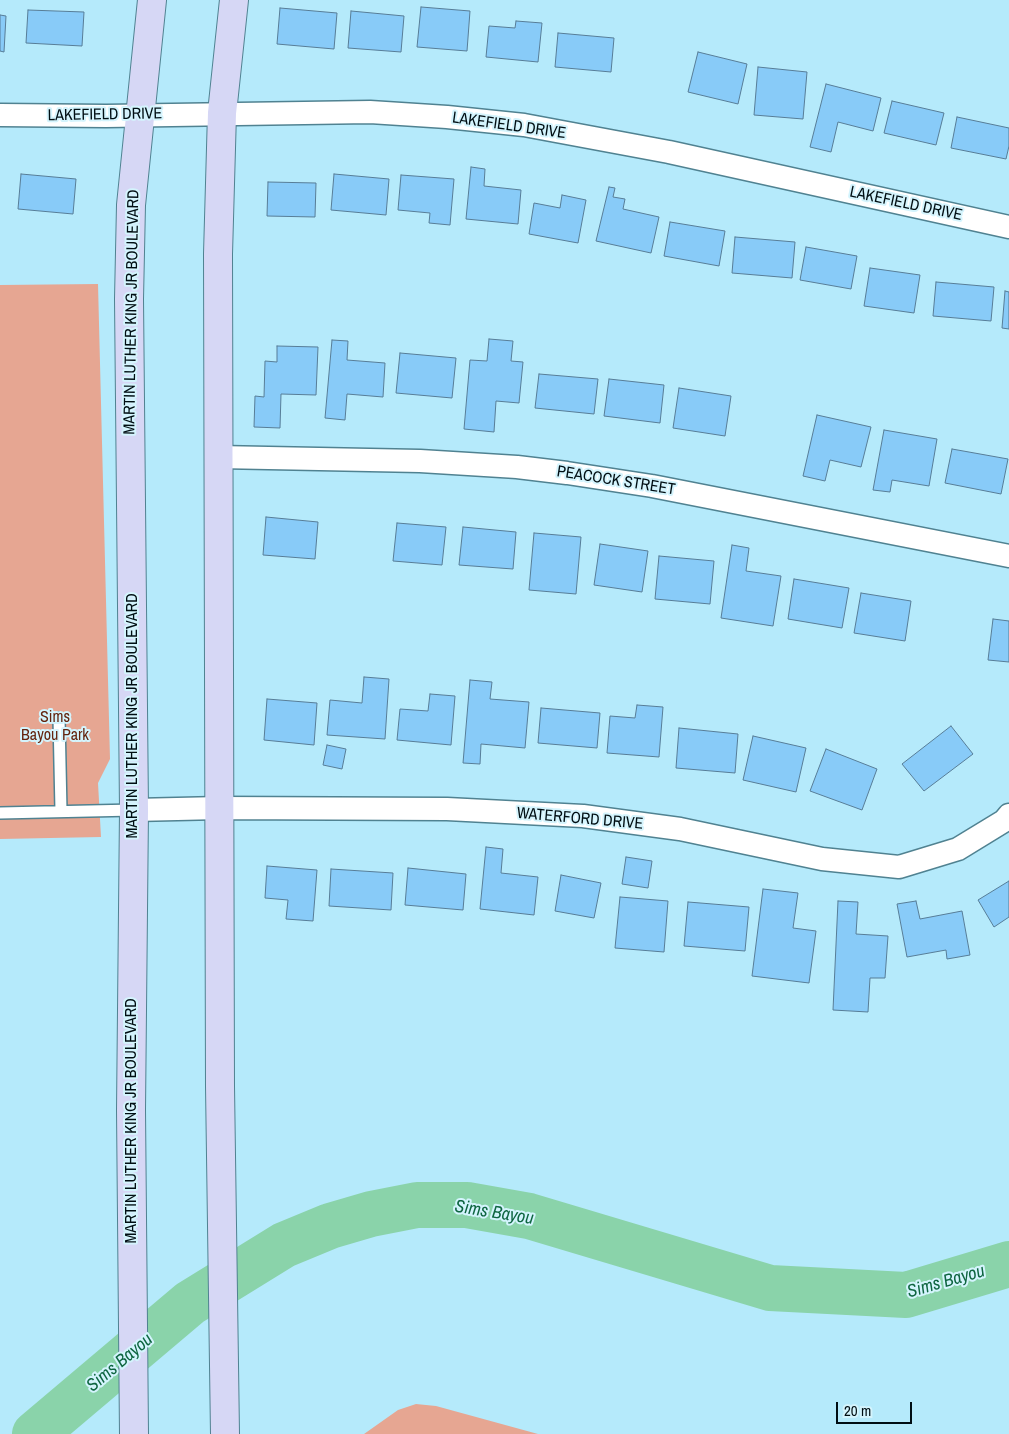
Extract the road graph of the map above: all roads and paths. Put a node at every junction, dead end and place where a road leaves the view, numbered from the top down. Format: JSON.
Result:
{"nodes":[{"id":1,"x":152,"y":0,"type":"edge"},
{"id":2,"x":234,"y":0,"type":"edge"},
{"id":3,"x":140,"y":114,"type":"junction"},
{"id":4,"x":222,"y":114,"type":"junction"},
{"id":5,"x":0,"y":115,"type":"edge"},
{"id":6,"x":1009,"y":227,"type":"edge"},
{"id":7,"x":218,"y":457,"type":"junction"},
{"id":8,"x":1009,"y":556,"type":"edge"},
{"id":9,"x":59,"y":718,"type":"dead end"},
{"id":10,"x":220,"y":808,"type":"junction"},
{"id":11,"x":134,"y":810,"type":"junction"},
{"id":12,"x":61,"y":811,"type":"junction"},
{"id":13,"x":0,"y":812,"type":"edge"},
{"id":14,"x":1009,"y":816,"type":"edge"},
{"id":15,"x":134,"y":1434,"type":"edge"},
{"id":16,"x":225,"y":1434,"type":"edge"}],
"edges":[{"from":1,"to":3,"type":"main road","name":"MARTIN LUTHER KING JR BOULEVARD"},
{"from":2,"to":4,"type":"main road"},
{"from":3,"to":4,"type":"street","name":"LAKEFIELD DRIVE"},
{"from":3,"to":5,"type":"street","name":"LAKEFIELD DRIVE"},
{"from":3,"to":11,"type":"main road","name":"MARTIN LUTHER KING JR BOULEVARD"},
{"from":4,"to":6,"type":"street","name":"LAKEFIELD DRIVE"},
{"from":4,"to":7,"type":"main road"},
{"from":7,"to":8,"type":"street","name":"PEACOCK STREET"},
{"from":7,"to":10,"type":"main road"},
{"from":9,"to":12,"type":"lane"},
{"from":10,"to":11,"type":"street","name":"WATERFORD DRIVE"},
{"from":10,"to":14,"type":"street","name":"WATERFORD DRIVE"},
{"from":10,"to":16,"type":"main road"},
{"from":11,"to":12,"type":"lane"},
{"from":11,"to":15,"type":"main road","name":"MARTIN LUTHER KING JR BOULEVARD"},
{"from":12,"to":13,"type":"lane"}]}
